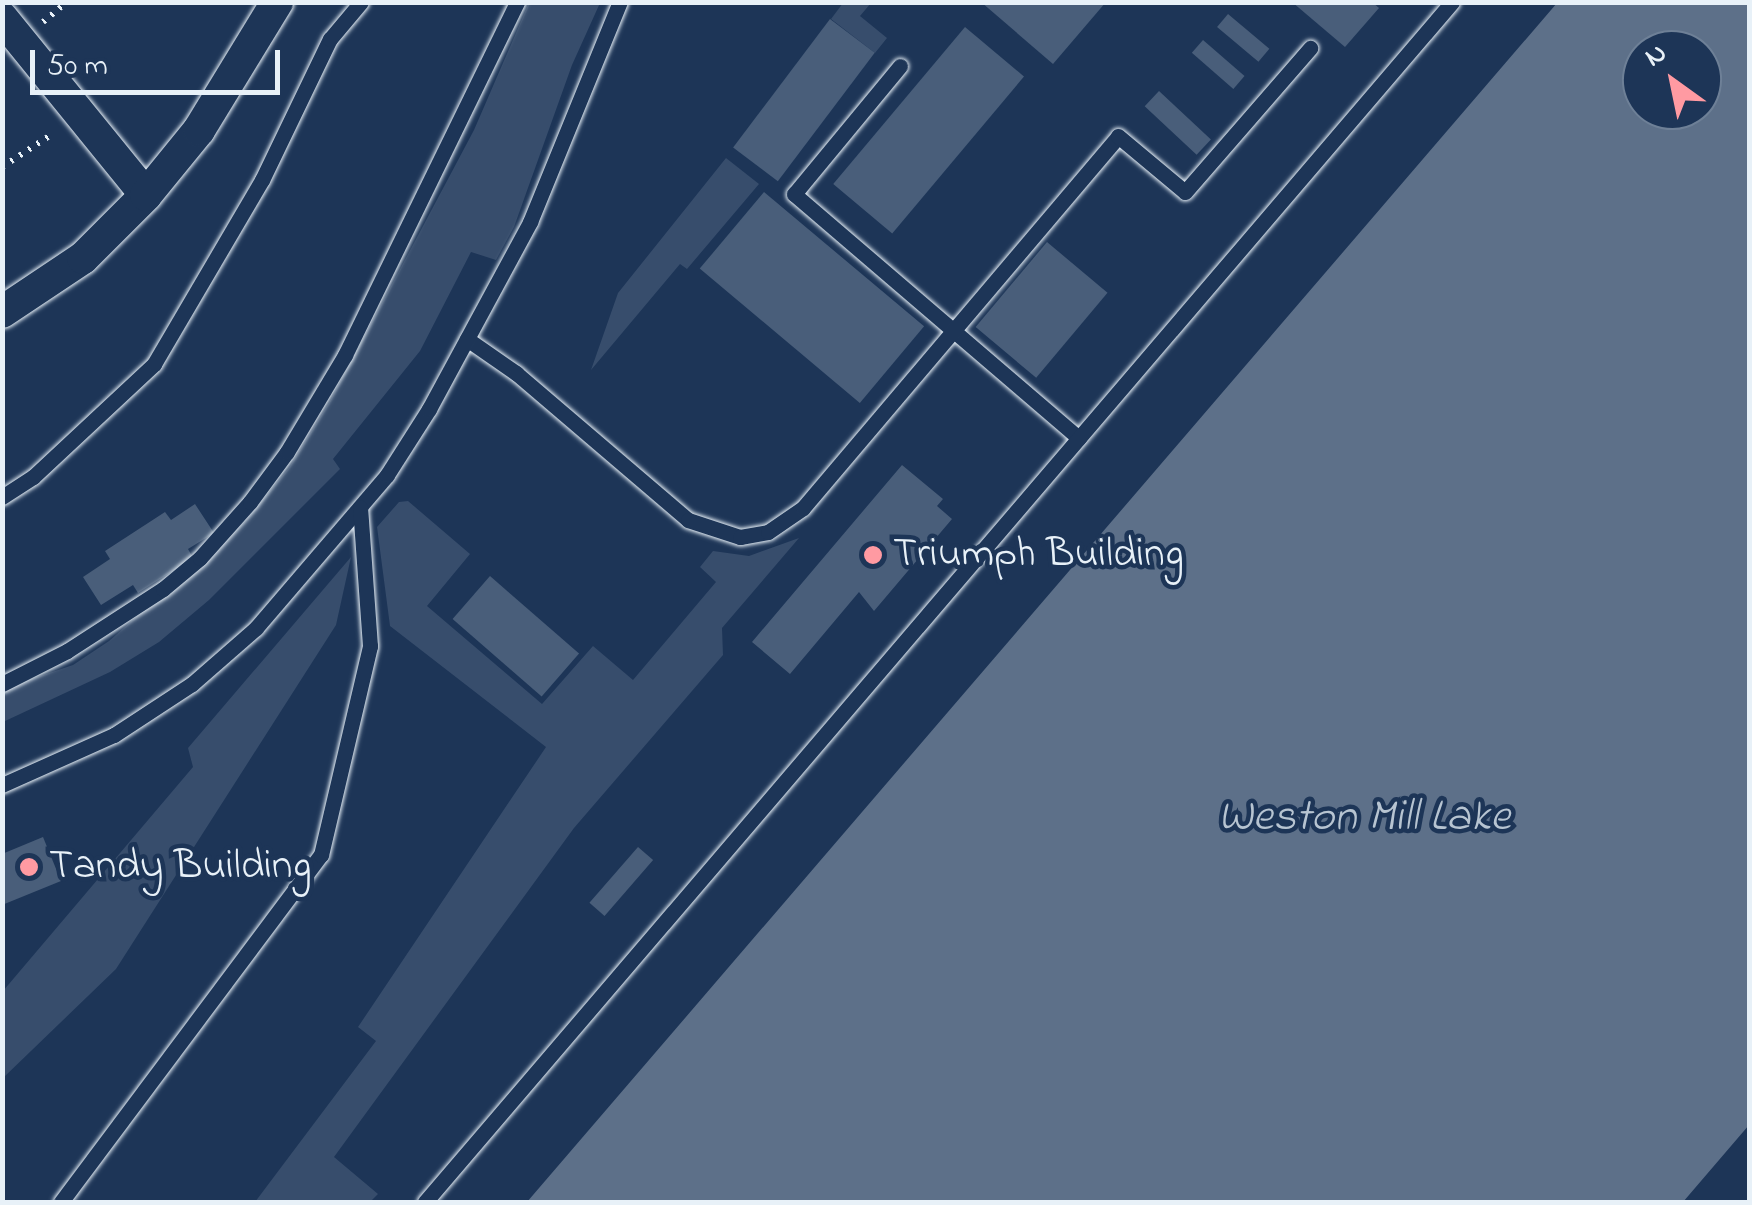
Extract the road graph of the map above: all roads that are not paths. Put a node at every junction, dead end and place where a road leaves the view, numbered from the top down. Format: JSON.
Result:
{"nodes":[{"id":1,"x":277,"y":2,"type":"edge"},
{"id":2,"x":361,"y":2,"type":"edge"},
{"id":3,"x":517,"y":2,"type":"edge"},
{"id":4,"x":620,"y":2,"type":"edge"},
{"id":5,"x":1452,"y":2,"type":"edge"},
{"id":6,"x":2,"y":18,"type":"edge"},
{"id":7,"x":1310,"y":48,"type":"dead end"},
{"id":8,"x":900,"y":66,"type":"dead end"},
{"id":9,"x":146,"y":194,"type":"junction"},
{"id":10,"x":2,"y":312,"type":"edge"},
{"id":11,"x":953,"y":330,"type":"junction"},
{"id":12,"x":467,"y":339,"type":"junction"},
{"id":13,"x":1079,"y":438,"type":"junction"},
{"id":14,"x":2,"y":498,"type":"edge"},
{"id":15,"x":360,"y":508,"type":"junction"},
{"id":16,"x":2,"y":684,"type":"edge"},
{"id":17,"x":2,"y":786,"type":"edge"},
{"id":18,"x":61,"y":1202,"type":"edge"},
{"id":19,"x":424,"y":1202,"type":"edge"}],
"edges":[{"from":1,"to":9,"type":"street"},
{"from":2,"to":14,"type":"lane"},
{"from":3,"to":16,"type":"lane"},
{"from":4,"to":12,"type":"lane"},
{"from":5,"to":13,"type":"lane"},
{"from":6,"to":9,"type":"street"},
{"from":7,"to":11,"type":"lane"},
{"from":8,"to":11,"type":"lane"},
{"from":9,"to":10,"type":"street"},
{"from":11,"to":12,"type":"lane"},
{"from":11,"to":13,"type":"lane"},
{"from":12,"to":15,"type":"lane"},
{"from":13,"to":19,"type":"lane"},
{"from":15,"to":17,"type":"lane"},
{"from":15,"to":18,"type":"lane"}]}
